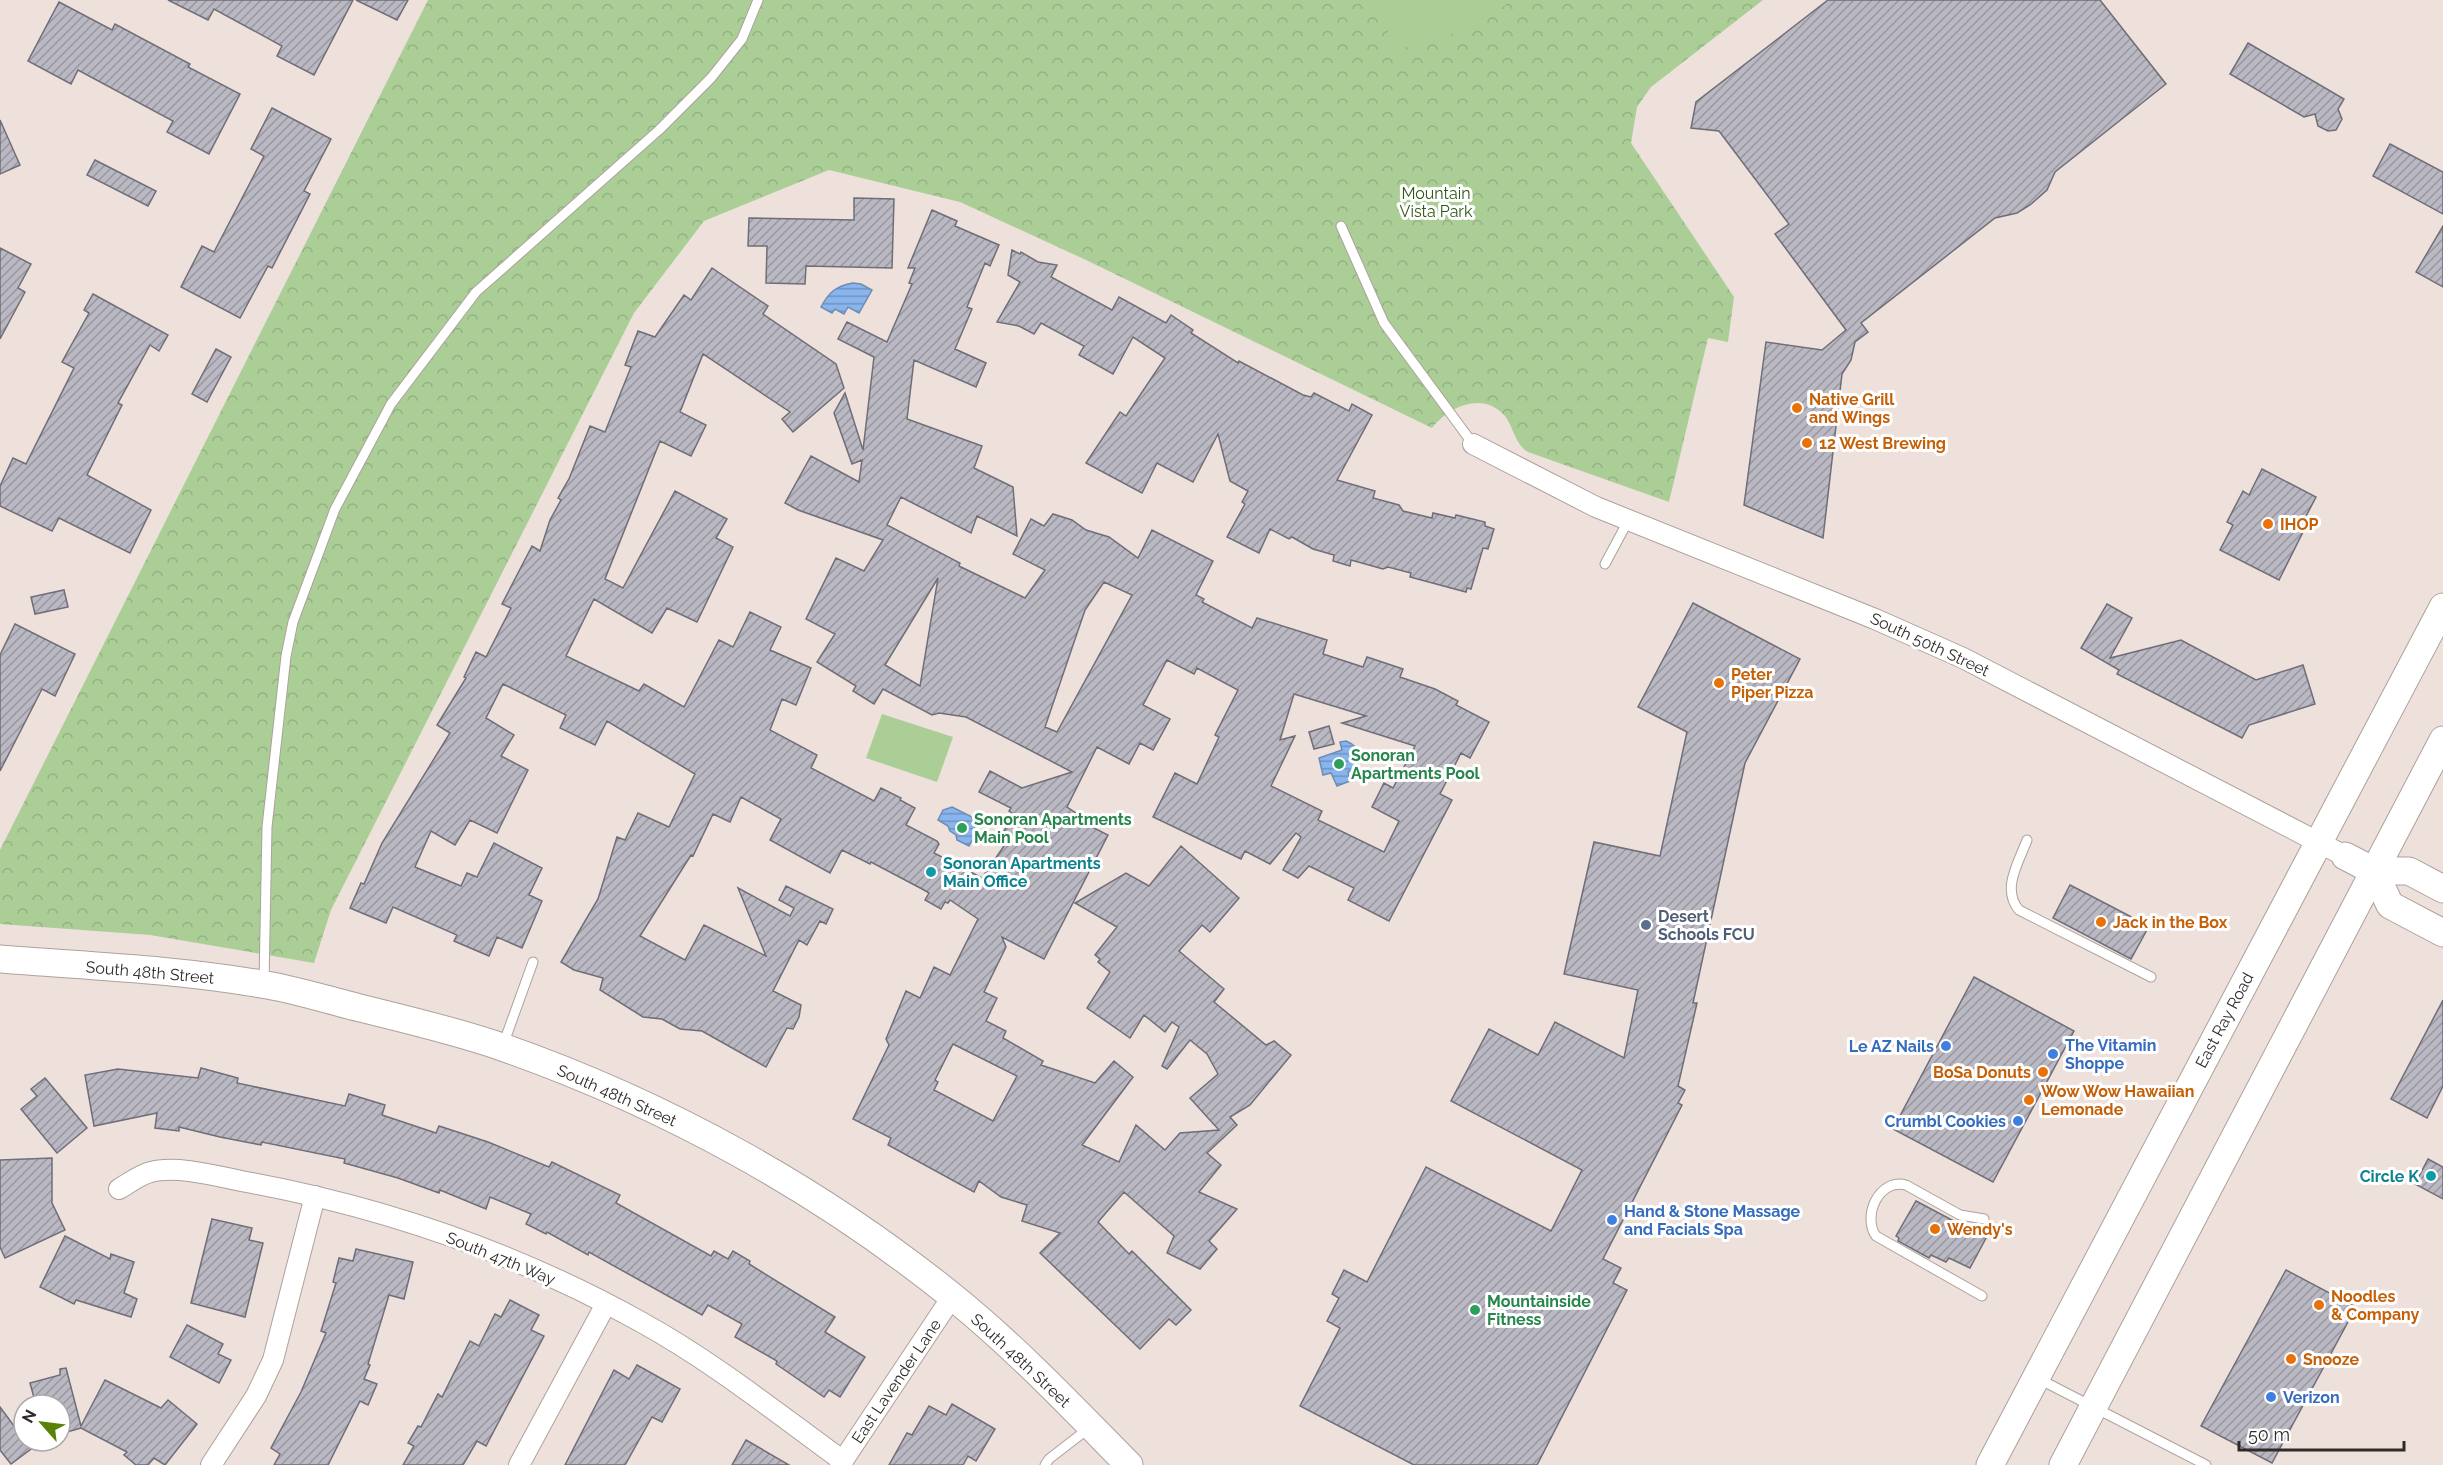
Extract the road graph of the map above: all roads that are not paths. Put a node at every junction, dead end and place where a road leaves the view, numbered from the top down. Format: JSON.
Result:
{"nodes":[{"id":1,"x":758,"y":0,"type":"edge"},
{"id":2,"x":1341,"y":226,"type":"dead end"},
{"id":3,"x":1473,"y":444,"type":"joint"},
{"id":4,"x":1628,"y":521,"type":"junction"},
{"id":5,"x":1605,"y":564,"type":"dead end"},
{"id":6,"x":2443,"y":607,"type":"edge"},
{"id":7,"x":2443,"y":740,"type":"edge"},
{"id":8,"x":2027,"y":840,"type":"dead end"},
{"id":9,"x":2318,"y":842,"type":"junction"},
{"id":10,"x":2345,"y":856,"type":"joint"},
{"id":11,"x":2374,"y":871,"type":"junction"},
{"id":12,"x":2443,"y":889,"type":"edge"},
{"id":13,"x":2443,"y":933,"type":"edge"},
{"id":14,"x":0,"y":959,"type":"edge"},
{"id":15,"x":533,"y":962,"type":"dead end"},
{"id":16,"x":2151,"y":977,"type":"dead end"},
{"id":17,"x":264,"y":984,"type":"junction"},
{"id":18,"x":502,"y":1047,"type":"junction"},
{"id":19,"x":119,"y":1189,"type":"dead end"},
{"id":20,"x":315,"y":1196,"type":"junction"},
{"id":21,"x":1984,"y":1219,"type":"dead end"},
{"id":22,"x":1982,"y":1296,"type":"dead end"},
{"id":23,"x":952,"y":1297,"type":"junction"},
{"id":24,"x":606,"y":1304,"type":"junction"},
{"id":25,"x":2036,"y":1378,"type":"junction"},
{"id":26,"x":2094,"y":1407,"type":"junction"},
{"id":27,"x":1091,"y":1426,"type":"junction"},
{"id":28,"x":841,"y":1463,"type":"edge"},
{"id":29,"x":211,"y":1465,"type":"edge"},
{"id":30,"x":519,"y":1465,"type":"edge"},
{"id":31,"x":1045,"y":1465,"type":"edge"},
{"id":32,"x":1129,"y":1465,"type":"edge"},
{"id":33,"x":1990,"y":1465,"type":"edge"},
{"id":34,"x":2063,"y":1465,"type":"edge"},
{"id":35,"x":2206,"y":1465,"type":"edge"}],
"edges":[{"from":1,"to":17,"type":"lane"},
{"from":2,"to":3,"type":"lane"},
{"from":3,"to":4,"type":"street","name":"South 50th Street"},
{"from":4,"to":5,"type":"lane"},
{"from":4,"to":9,"type":"street","name":"South 50th Street"},
{"from":6,"to":9,"type":"main road","name":"East Ray Road"},
{"from":7,"to":11,"type":"main road"},
{"from":8,"to":16,"type":"lane"},
{"from":9,"to":10,"type":"street","name":"South 50th Street"},
{"from":9,"to":25,"type":"main road","name":"East Ray Road"},
{"from":10,"to":11,"type":"main road","name":"South 50th Street"},
{"from":11,"to":12,"type":"main road","name":"South 50th Street"},
{"from":11,"to":13,"type":"main road"},
{"from":11,"to":26,"type":"main road"},
{"from":14,"to":17,"type":"main road","name":"South 48th Street"},
{"from":15,"to":18,"type":"lane"},
{"from":17,"to":18,"type":"main road","name":"South 48th Street"},
{"from":18,"to":23,"type":"main road","name":"South 48th Street"},
{"from":19,"to":20,"type":"street","name":"South 47th Way"},
{"from":20,"to":24,"type":"street","name":"South 47th Way"},
{"from":20,"to":29,"type":"street"},
{"from":21,"to":22,"type":"lane"},
{"from":23,"to":27,"type":"main road","name":"South 48th Street"},
{"from":23,"to":28,"type":"street","name":"East Lavender Lane"},
{"from":24,"to":28,"type":"street","name":"South 47th Way"},
{"from":24,"to":30,"type":"street"},
{"from":25,"to":26,"type":"lane"},
{"from":25,"to":33,"type":"main road","name":"East Ray Road"},
{"from":26,"to":34,"type":"main road"},
{"from":26,"to":35,"type":"lane"},
{"from":27,"to":31,"type":"lane"},
{"from":27,"to":32,"type":"main road","name":"South 48th Street"}]}
